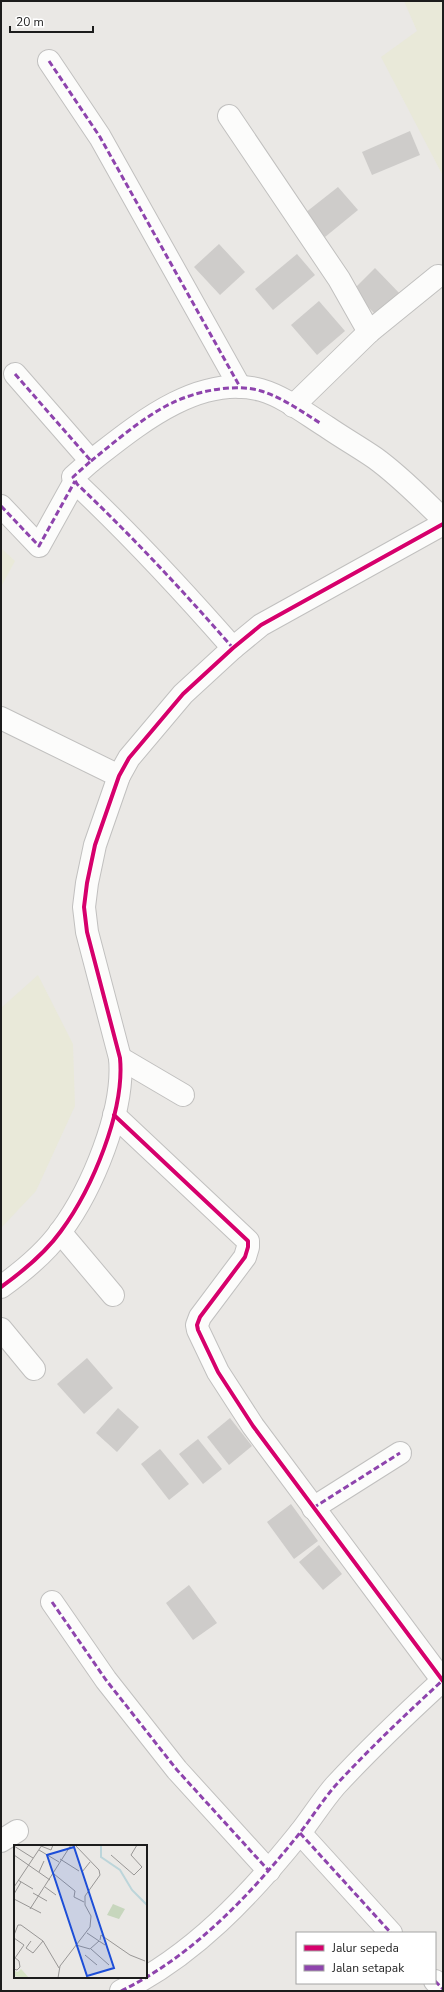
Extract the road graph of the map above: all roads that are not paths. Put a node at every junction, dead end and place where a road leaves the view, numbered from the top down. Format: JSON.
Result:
{"nodes":[{"id":1,"x":49,"y":61,"type":"dead end"},
{"id":2,"x":229,"y":116,"type":"dead end"},
{"id":3,"x":438,"y":276,"type":"dead end"},
{"id":4,"x":369,"y":332,"type":"junction"},
{"id":5,"x":15,"y":374,"type":"dead end"},
{"id":6,"x":240,"y":387,"type":"junction"},
{"id":7,"x":293,"y":406,"type":"junction"},
{"id":8,"x":91,"y":461,"type":"junction"},
{"id":9,"x":76,"y":482,"type":"junction"},
{"id":10,"x":1,"y":506,"type":"edge"},
{"id":11,"x":443,"y":519,"type":"edge"},
{"id":12,"x":443,"y":524,"type":"edge"},
{"id":13,"x":233,"y":648,"type":"junction"},
{"id":14,"x":1,"y":718,"type":"edge"},
{"id":15,"x":119,"y":776,"type":"junction"},
{"id":16,"x":120,"y":1058,"type":"junction"},
{"id":17,"x":183,"y":1095,"type":"dead end"},
{"id":18,"x":114,"y":1115,"type":"junction"},
{"id":19,"x":60,"y":1232,"type":"junction"},
{"id":20,"x":1,"y":1287,"type":"edge"},
{"id":21,"x":113,"y":1295,"type":"dead end"},
{"id":22,"x":1,"y":1329,"type":"edge"},
{"id":23,"x":34,"y":1369,"type":"dead end"},
{"id":24,"x":400,"y":1453,"type":"dead end"},
{"id":25,"x":313,"y":1508,"type":"junction"},
{"id":26,"x":52,"y":1602,"type":"dead end"},
{"id":27,"x":443,"y":1681,"type":"edge"},
{"id":28,"x":300,"y":1833,"type":"junction"},
{"id":29,"x":268,"y":1871,"type":"junction"},
{"id":30,"x":390,"y":1932,"type":"edge"},
{"id":31,"x":146,"y":1978,"type":"edge"},
{"id":32,"x":147,"y":1978,"type":"edge"},
{"id":33,"x":122,"y":1991,"type":"edge"}],
"edges":[{"from":1,"to":6,"type":"street"},
{"from":2,"to":4,"type":"street"},
{"from":3,"to":4,"type":"street"},
{"from":4,"to":7,"type":"street"},
{"from":5,"to":8,"type":"street"},
{"from":6,"to":7,"type":"street"},
{"from":6,"to":8,"type":"street"},
{"from":7,"to":11,"type":"street"},
{"from":8,"to":9,"type":"street"},
{"from":9,"to":10,"type":"street"},
{"from":9,"to":13,"type":"street"},
{"from":12,"to":13,"type":"street"},
{"from":13,"to":15,"type":"street"},
{"from":14,"to":15,"type":"street"},
{"from":15,"to":16,"type":"street"},
{"from":16,"to":17,"type":"street"},
{"from":16,"to":18,"type":"street"},
{"from":18,"to":19,"type":"street"},
{"from":18,"to":25,"type":"street"},
{"from":19,"to":20,"type":"street"},
{"from":19,"to":21,"type":"street"},
{"from":22,"to":23,"type":"street"},
{"from":24,"to":25,"type":"street"},
{"from":25,"to":27,"type":"street"},
{"from":26,"to":29,"type":"street"},
{"from":27,"to":28,"type":"street"},
{"from":28,"to":29,"type":"street"},
{"from":28,"to":30,"type":"street"},
{"from":29,"to":32,"type":"street"},
{"from":31,"to":33,"type":"street"}]}
